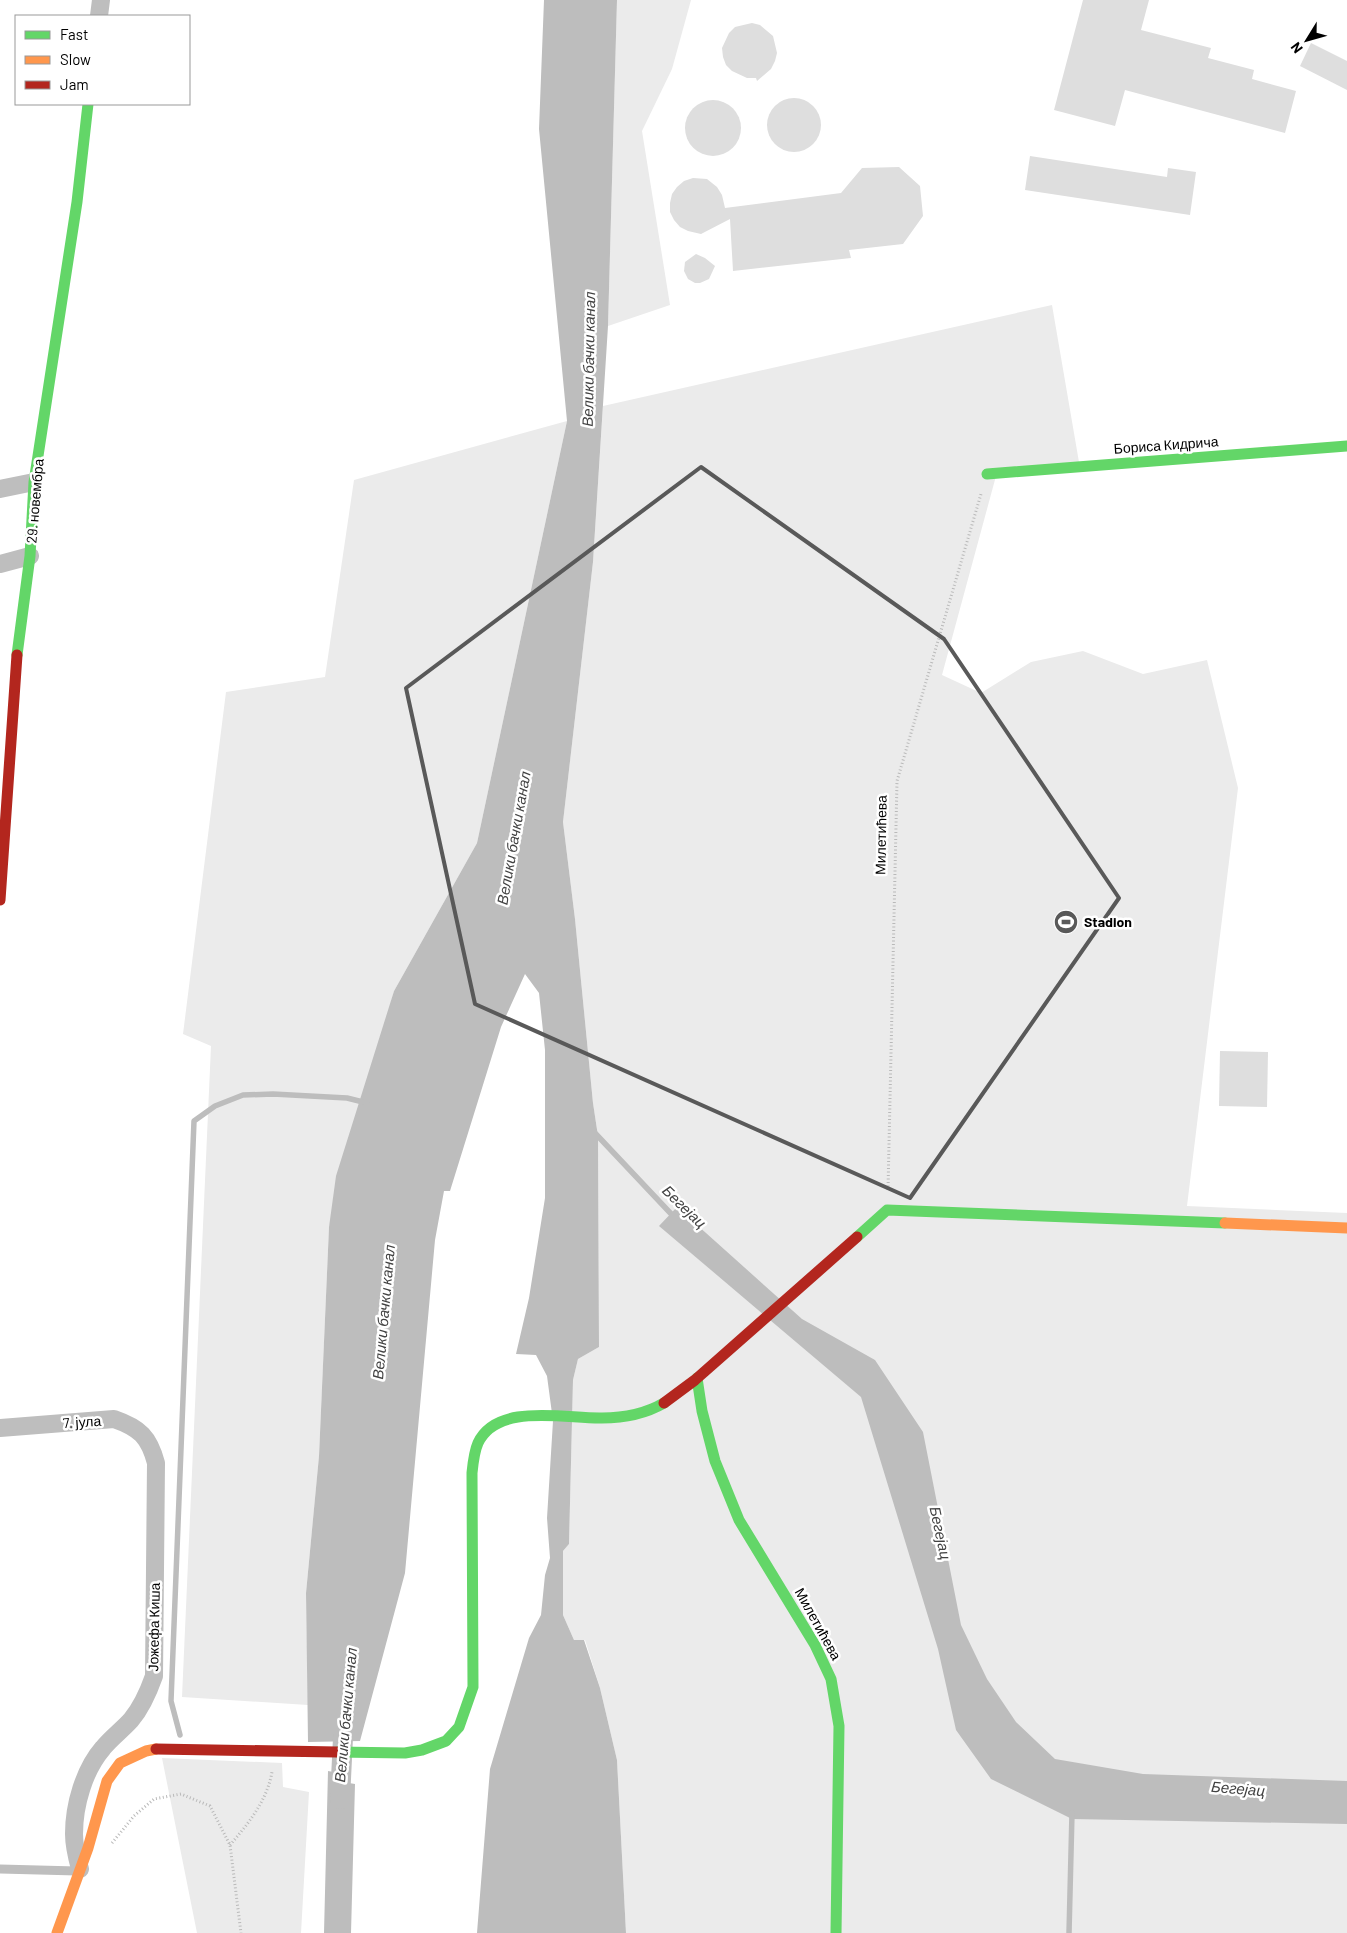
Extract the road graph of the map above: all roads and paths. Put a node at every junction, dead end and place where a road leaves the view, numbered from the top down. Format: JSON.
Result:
{"nodes":[{"id":1,"x":101,"y":0,"type":"edge"},
{"id":2,"x":99,"y":15,"type":"edge"},
{"id":3,"x":88,"y":105,"type":"edge"},
{"id":4,"x":1347,"y":446,"type":"edge"},
{"id":5,"x":987,"y":474,"type":"joint"},
{"id":6,"x":34,"y":482,"type":"junction"},
{"id":7,"x":0,"y":489,"type":"edge"},
{"id":8,"x":30,"y":556,"type":"junction"},
{"id":9,"x":0,"y":564,"type":"edge"},
{"id":10,"x":0,"y":900,"type":"edge"},
{"id":11,"x":887,"y":1210,"type":"junction"},
{"id":12,"x":1347,"y":1228,"type":"edge"},
{"id":13,"x":696,"y":1378,"type":"junction"},
{"id":14,"x":0,"y":1428,"type":"edge"},
{"id":15,"x":152,"y":1449,"type":"joint"},
{"id":16,"x":276,"y":1749,"type":"junction"},
{"id":17,"x":230,"y":1845,"type":"junction"},
{"id":18,"x":109,"y":1846,"type":"dead end"},
{"id":19,"x":0,"y":1869,"type":"edge"},
{"id":20,"x":80,"y":1871,"type":"junction"},
{"id":21,"x":57,"y":1933,"type":"edge"},
{"id":22,"x":241,"y":1933,"type":"edge"},
{"id":23,"x":836,"y":1933,"type":"edge"}],
"edges":[{"from":1,"to":2,"type":"street"},
{"from":3,"to":6,"type":"street","name":"29. новембра"},
{"from":4,"to":5,"type":"street","name":"Бориса Кидрича"},
{"from":5,"to":11,"type":"path","name":"Милетићева"},
{"from":6,"to":7,"type":"street"},
{"from":6,"to":8,"type":"street","name":"29. новембра"},
{"from":8,"to":9,"type":"street"},
{"from":8,"to":10,"type":"street","name":"29. новембра"},
{"from":11,"to":12,"type":"street"},
{"from":11,"to":13,"type":"street","name":"Јожефа Киша"},
{"from":13,"to":16,"type":"street","name":"Јожефа Киша"},
{"from":13,"to":23,"type":"street","name":"Милетићева"},
{"from":14,"to":15,"type":"street","name":"7. јула"},
{"from":15,"to":20,"type":"street","name":"Јожефа Киша"},
{"from":16,"to":17,"type":"path"},
{"from":16,"to":20,"type":"street","name":"Јожефа Киша"},
{"from":17,"to":18,"type":"path"},
{"from":17,"to":22,"type":"path"},
{"from":19,"to":20,"type":"lane"},
{"from":20,"to":21,"type":"street","name":"Јожефа Киша"}]}
